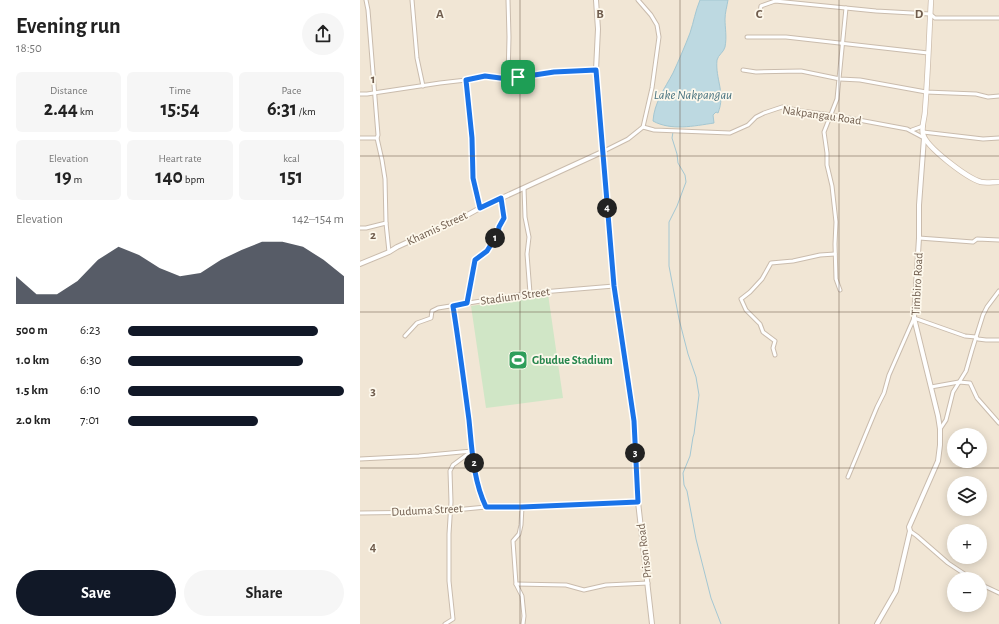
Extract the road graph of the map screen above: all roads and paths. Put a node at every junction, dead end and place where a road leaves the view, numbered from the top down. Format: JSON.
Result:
{"nodes":[{"id":1,"x":366,"y":0,"type":"edge"},
{"id":2,"x":412,"y":0,"type":"edge"},
{"id":3,"x":508,"y":0,"type":"edge"},
{"id":4,"x":596,"y":0,"type":"edge"},
{"id":5,"x":638,"y":0,"type":"edge"},
{"id":6,"x":931,"y":0,"type":"edge"},
{"id":7,"x":846,"y":8,"type":"junction"},
{"id":8,"x":760,"y":12,"type":"dead end"},
{"id":9,"x":930,"y":14,"type":"junction"},
{"id":10,"x":999,"y":18,"type":"edge"},
{"id":11,"x":747,"y":37,"type":"dead end"},
{"id":12,"x":842,"y":44,"type":"junction"},
{"id":13,"x":928,"y":53,"type":"junction"},
{"id":14,"x":596,"y":70,"type":"junction"},
{"id":15,"x":743,"y":70,"type":"dead end"},
{"id":16,"x":840,"y":78,"type":"junction"},
{"id":17,"x":508,"y":79,"type":"junction"},
{"id":18,"x":466,"y":80,"type":"junction"},
{"id":19,"x":423,"y":86,"type":"junction"},
{"id":20,"x":926,"y":92,"type":"junction"},
{"id":21,"x":374,"y":93,"type":"junction"},
{"id":22,"x":360,"y":94,"type":"edge"},
{"id":23,"x":999,"y":96,"type":"edge"},
{"id":24,"x":832,"y":115,"type":"junction"},
{"id":25,"x":923,"y":126,"type":"junction"},
{"id":26,"x":643,"y":127,"type":"junction"},
{"id":27,"x":912,"y":130,"type":"junction"},
{"id":28,"x":923,"y":135,"type":"junction"},
{"id":29,"x":360,"y":138,"type":"edge"},
{"id":30,"x":377,"y":138,"type":"junction"},
{"id":31,"x":999,"y":138,"type":"edge"},
{"id":32,"x":602,"y":152,"type":"junction"},
{"id":33,"x":999,"y":182,"type":"edge"},
{"id":34,"x":524,"y":188,"type":"junction"},
{"id":35,"x":501,"y":198,"type":"junction"},
{"id":36,"x":480,"y":208,"type":"junction"},
{"id":37,"x":386,"y":223,"type":"junction"},
{"id":38,"x":360,"y":228,"type":"edge"},
{"id":39,"x":919,"y":238,"type":"junction"},
{"id":40,"x":999,"y":240,"type":"edge"},
{"id":41,"x":389,"y":252,"type":"junction"},
{"id":42,"x":835,"y":254,"type":"junction"},
{"id":43,"x":360,"y":264,"type":"edge"},
{"id":44,"x":614,"y":286,"type":"junction"},
{"id":45,"x":840,"y":290,"type":"dead end"},
{"id":46,"x":999,"y":291,"type":"edge"},
{"id":47,"x":530,"y":293,"type":"junction"},
{"id":48,"x":467,"y":303,"type":"junction"},
{"id":49,"x":453,"y":306,"type":"junction"},
{"id":50,"x":914,"y":318,"type":"junction"},
{"id":51,"x":405,"y":336,"type":"dead end"},
{"id":52,"x":976,"y":337,"type":"junction"},
{"id":53,"x":999,"y":340,"type":"edge"},
{"id":54,"x":775,"y":355,"type":"dead end"},
{"id":55,"x":959,"y":382,"type":"junction"},
{"id":56,"x":931,"y":387,"type":"junction"},
{"id":57,"x":999,"y":423,"type":"edge"},
{"id":58,"x":940,"y":430,"type":"junction"},
{"id":59,"x":472,"y":451,"type":"junction"},
{"id":60,"x":360,"y":459,"type":"edge"},
{"id":61,"x":848,"y":477,"type":"dead end"},
{"id":62,"x":638,"y":502,"type":"junction"},
{"id":63,"x":486,"y":507,"type":"junction"},
{"id":64,"x":522,"y":507,"type":"junction"},
{"id":65,"x":450,"y":511,"type":"junction"},
{"id":66,"x":360,"y":512,"type":"edge"},
{"id":67,"x":910,"y":531,"type":"junction"},
{"id":68,"x":962,"y":572,"type":"edge"},
{"id":69,"x":648,"y":583,"type":"junction"},
{"id":70,"x":516,"y":584,"type":"junction"},
{"id":71,"x":987,"y":587,"type":"edge"},
{"id":72,"x":999,"y":593,"type":"edge"},
{"id":73,"x":445,"y":624,"type":"edge"},
{"id":74,"x":523,"y":624,"type":"edge"},
{"id":75,"x":652,"y":624,"type":"edge"},
{"id":76,"x":878,"y":624,"type":"edge"}],
"edges":[{"from":1,"to":21,"type":"street"},
{"from":2,"to":19,"type":"street"},
{"from":3,"to":17,"type":"street"},
{"from":4,"to":14,"type":"street","name":"Prison Road"},
{"from":5,"to":26,"type":"street"},
{"from":6,"to":9,"type":"main road","name":"Timbiro Road"},
{"from":7,"to":8,"type":"street"},
{"from":7,"to":9,"type":"street"},
{"from":7,"to":12,"type":"street"},
{"from":9,"to":10,"type":"street"},
{"from":9,"to":13,"type":"main road","name":"Timbiro Road"},
{"from":11,"to":12,"type":"street"},
{"from":12,"to":13,"type":"street"},
{"from":12,"to":16,"type":"street"},
{"from":13,"to":20,"type":"main road","name":"Timbiro Road"},
{"from":14,"to":17,"type":"street"},
{"from":14,"to":32,"type":"street","name":"Prison Road"},
{"from":15,"to":16,"type":"street"},
{"from":16,"to":20,"type":"street"},
{"from":16,"to":24,"type":"street"},
{"from":17,"to":18,"type":"street"},
{"from":18,"to":19,"type":"street"},
{"from":18,"to":36,"type":"street"},
{"from":19,"to":21,"type":"street"},
{"from":20,"to":23,"type":"street"},
{"from":20,"to":25,"type":"main road","name":"Timbiro Road"},
{"from":21,"to":22,"type":"street"},
{"from":21,"to":30,"type":"street"},
{"from":24,"to":26,"type":"street","name":"Nakpangau Road"},
{"from":24,"to":27,"type":"street","name":"Nakpangau Road"},
{"from":24,"to":42,"type":"street"},
{"from":25,"to":27,"type":"street"},
{"from":25,"to":28,"type":"main road","name":"Timbiro Road"},
{"from":26,"to":32,"type":"street"},
{"from":27,"to":28,"type":"street","name":"Nakpangau Road"},
{"from":28,"to":31,"type":"street"},
{"from":28,"to":33,"type":"main road"},
{"from":28,"to":39,"type":"street","name":"Timbiro Road"},
{"from":29,"to":30,"type":"street"},
{"from":30,"to":37,"type":"street"},
{"from":32,"to":34,"type":"street","name":"Khamis Street"},
{"from":32,"to":44,"type":"street","name":"Prison Road"},
{"from":34,"to":35,"type":"street","name":"Khamis Street"},
{"from":34,"to":47,"type":"street"},
{"from":35,"to":36,"type":"street","name":"Khamis Street"},
{"from":35,"to":48,"type":"street"},
{"from":36,"to":41,"type":"street","name":"Khamis Street"},
{"from":37,"to":38,"type":"street"},
{"from":37,"to":41,"type":"street"},
{"from":39,"to":40,"type":"street"},
{"from":39,"to":50,"type":"street","name":"Timbiro Road"},
{"from":41,"to":43,"type":"street","name":"Khamis Street"},
{"from":42,"to":45,"type":"street"},
{"from":42,"to":54,"type":"street"},
{"from":44,"to":47,"type":"street","name":"Stadium Street"},
{"from":44,"to":62,"type":"street","name":"Prison Road"},
{"from":46,"to":52,"type":"street"},
{"from":47,"to":48,"type":"street","name":"Stadium Street"},
{"from":48,"to":49,"type":"street","name":"Stadium Street"},
{"from":49,"to":51,"type":"street","name":"Stadium Street"},
{"from":49,"to":59,"type":"street"},
{"from":50,"to":52,"type":"street"},
{"from":50,"to":56,"type":"street","name":"Timbiro Road"},
{"from":50,"to":61,"type":"street"},
{"from":52,"to":53,"type":"street"},
{"from":52,"to":55,"type":"street"},
{"from":55,"to":56,"type":"street"},
{"from":55,"to":57,"type":"street"},
{"from":55,"to":58,"type":"street"},
{"from":56,"to":58,"type":"street","name":"Timbiro Road"},
{"from":58,"to":67,"type":"street","name":"Timbiro Road"},
{"from":59,"to":60,"type":"street"},
{"from":59,"to":63,"type":"street"},
{"from":59,"to":65,"type":"street"},
{"from":62,"to":64,"type":"street","name":"Duduma Street"},
{"from":62,"to":69,"type":"street","name":"Prison Road"},
{"from":63,"to":64,"type":"street","name":"Duduma Street"},
{"from":63,"to":65,"type":"street","name":"Duduma Street"},
{"from":64,"to":70,"type":"street"},
{"from":65,"to":66,"type":"street","name":"Duduma Street"},
{"from":65,"to":73,"type":"street"},
{"from":67,"to":68,"type":"street"},
{"from":67,"to":76,"type":"street","name":"Timbiro Road"},
{"from":69,"to":70,"type":"street"},
{"from":69,"to":75,"type":"street","name":"Prison Road"},
{"from":70,"to":74,"type":"street"},
{"from":71,"to":72,"type":"street"}]}
